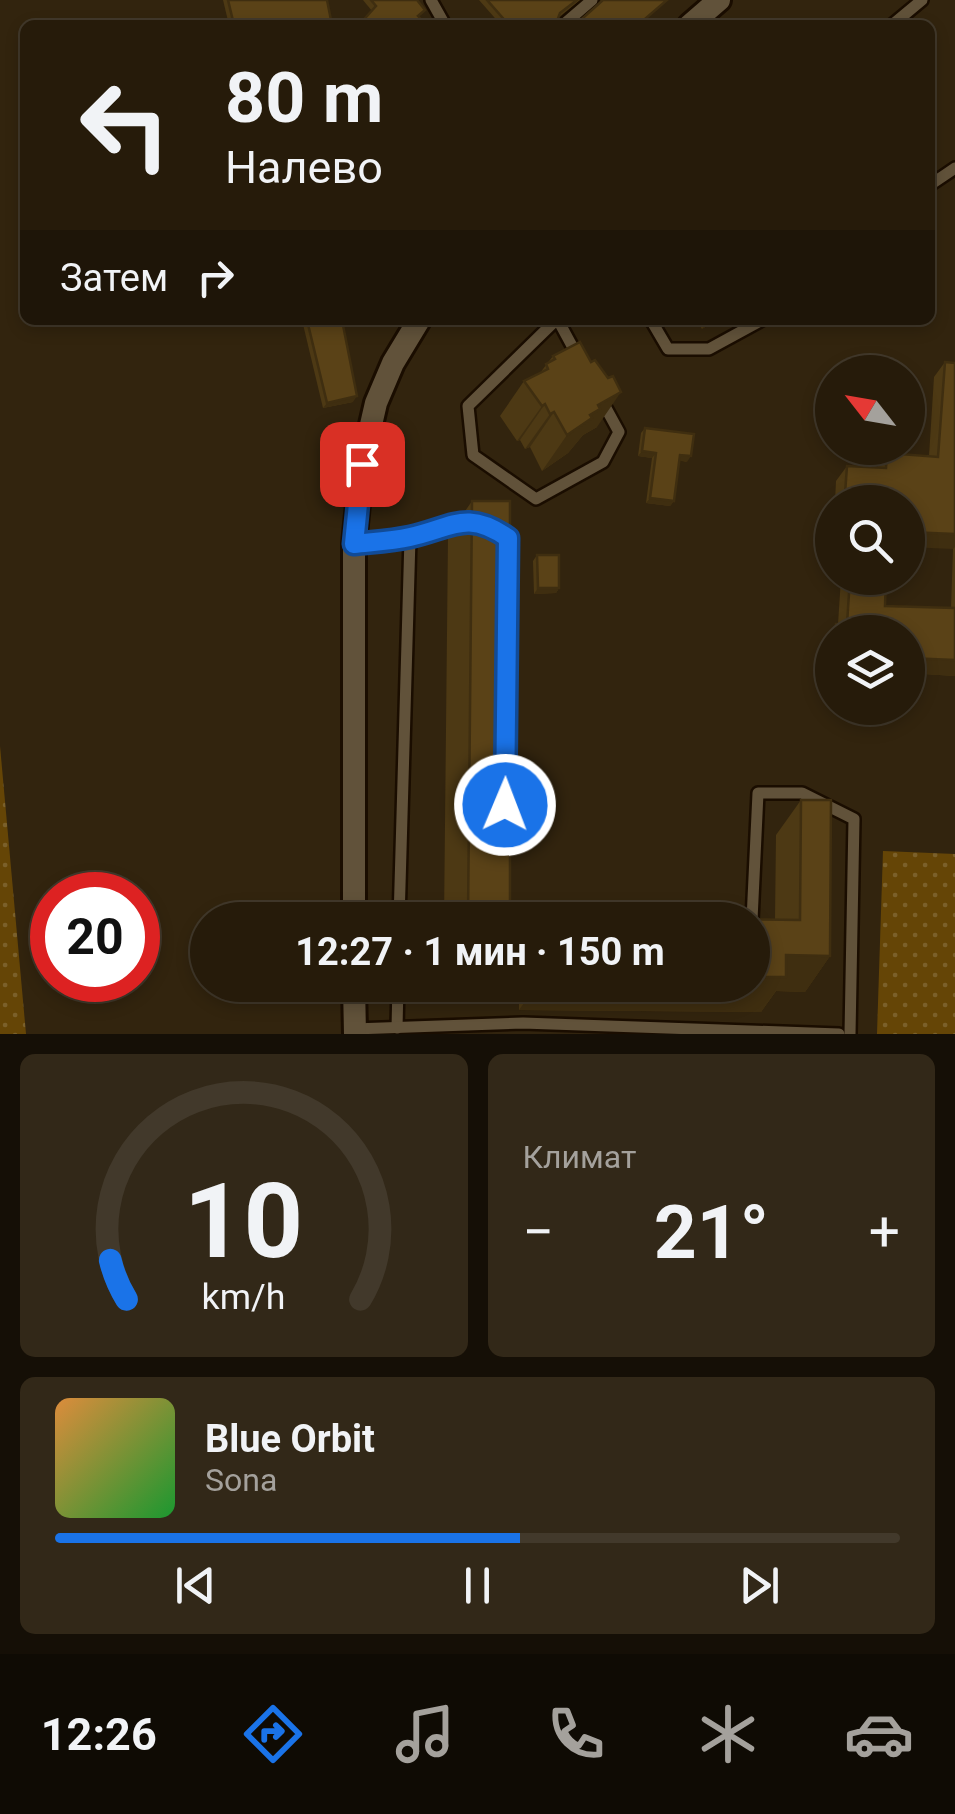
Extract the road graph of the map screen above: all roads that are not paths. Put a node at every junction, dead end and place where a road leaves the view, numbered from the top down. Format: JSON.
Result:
{"nodes":[{"id":1,"x":592,"y":0,"type":"edge"},
{"id":2,"x":719,"y":0,"type":"edge"},
{"id":3,"x":922,"y":0,"type":"edge"},
{"id":4,"x":569,"y":20,"type":"edge"},
{"id":5,"x":696,"y":20,"type":"edge"},
{"id":6,"x":898,"y":20,"type":"edge"},
{"id":7,"x":416,"y":325,"type":"edge"},
{"id":8,"x":552,"y":325,"type":"edge"},
{"id":9,"x":560,"y":325,"type":"edge"},
{"id":10,"x":654,"y":325,"type":"edge"},
{"id":11,"x":753,"y":325,"type":"edge"},
{"id":12,"x":584,"y":368,"type":"edge"},
{"id":13,"x":593,"y":384,"type":"edge"},
{"id":14,"x":488,"y":524,"type":"edge"},
{"id":15,"x":410,"y":538,"type":"junction"},
{"id":16,"x":354,"y":544,"type":"junction"},
{"id":17,"x":354,"y":902,"type":"edge"},
{"id":18,"x":400,"y":902,"type":"edge"},
{"id":19,"x":753,"y":902,"type":"edge"},
{"id":20,"x":354,"y":1002,"type":"edge"},
{"id":21,"x":398,"y":1002,"type":"edge"},
{"id":22,"x":397,"y":1028,"type":"junction"},
{"id":23,"x":523,"y":1029,"type":"edge"},
{"id":24,"x":355,"y":1031,"type":"edge"},
{"id":25,"x":839,"y":1034,"type":"edge"},
{"id":26,"x":850,"y":1034,"type":"edge"}],
"edges":[{"from":1,"to":4,"type":"lane"},
{"from":2,"to":5,"type":"street"},
{"from":3,"to":6,"type":"lane"},
{"from":7,"to":16,"type":"street"},
{"from":8,"to":13,"type":"lane"},
{"from":9,"to":12,"type":"lane"},
{"from":10,"to":11,"type":"lane"},
{"from":14,"to":15,"type":"lane"},
{"from":15,"to":16,"type":"lane"},
{"from":15,"to":18,"type":"lane"},
{"from":16,"to":17,"type":"street"},
{"from":19,"to":26,"type":"lane"},
{"from":20,"to":24,"type":"street"},
{"from":21,"to":22,"type":"lane"},
{"from":22,"to":23,"type":"lane"},
{"from":22,"to":24,"type":"lane"},
{"from":23,"to":25,"type":"lane"}]}
